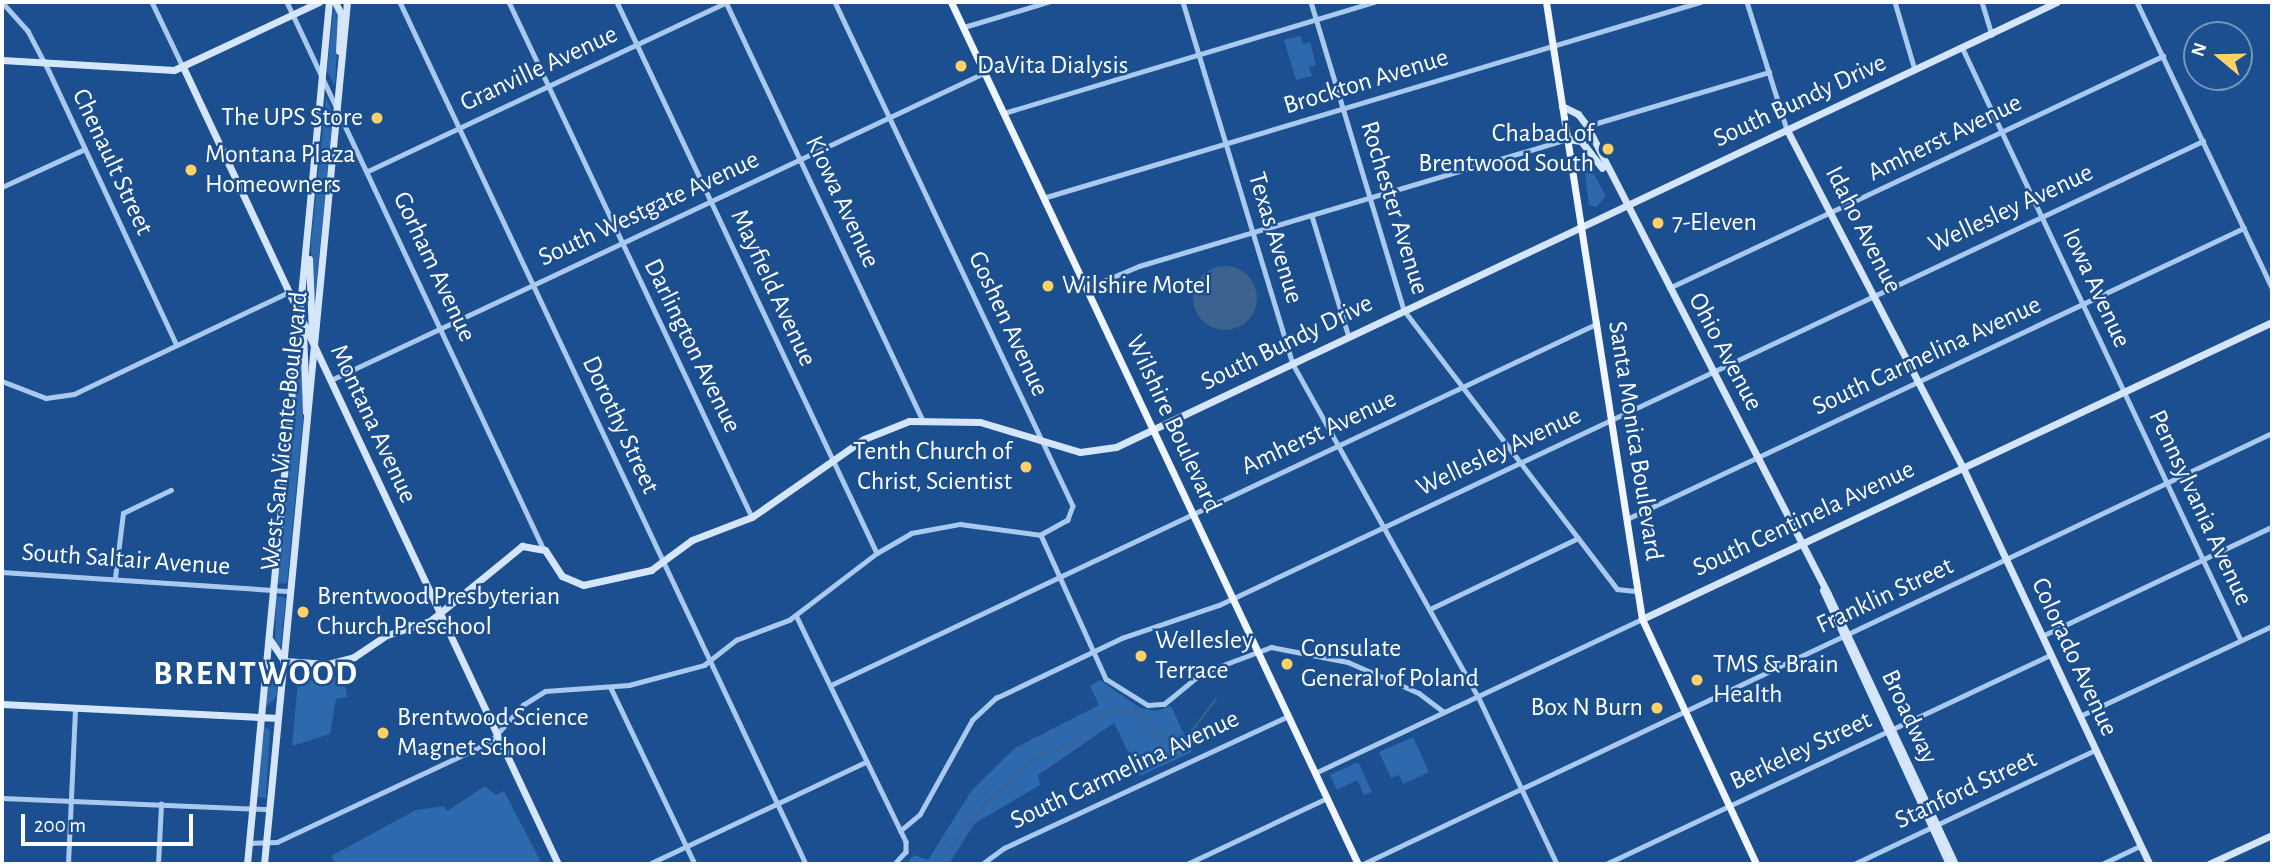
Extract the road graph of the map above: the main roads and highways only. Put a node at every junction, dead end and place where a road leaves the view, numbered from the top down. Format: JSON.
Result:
{"nodes":[{"id":1,"x":951,"y":2,"type":"edge"},
{"id":2,"x":1546,"y":2,"type":"edge"},
{"id":3,"x":1361,"y":864,"type":"edge"},
{"id":4,"x":1756,"y":864,"type":"edge"}],
"edges":[{"from":1,"to":3,"type":"main road","name":"Wilshire Boulevard"},
{"from":2,"to":4,"type":"main road","name":"Santa Monica Boulevard"}]}
